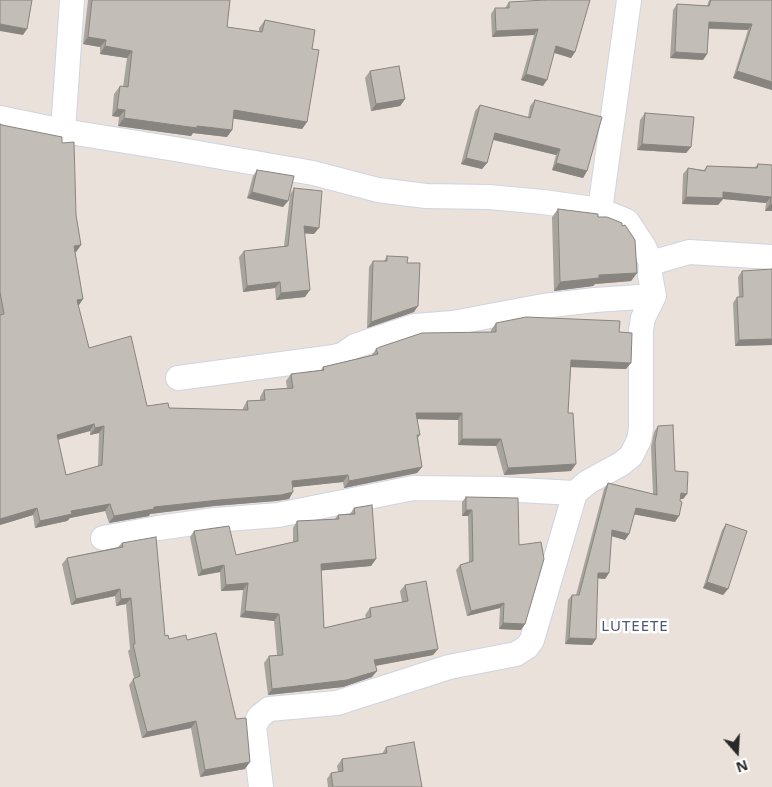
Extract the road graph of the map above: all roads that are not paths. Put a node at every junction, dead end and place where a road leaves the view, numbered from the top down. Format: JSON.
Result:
{"nodes":[{"id":1,"x":72,"y":0,"type":"edge"},
{"id":2,"x":629,"y":0,"type":"edge"},
{"id":3,"x":0,"y":118,"type":"edge"},
{"id":4,"x":63,"y":131,"type":"junction"},
{"id":5,"x":600,"y":210,"type":"junction"},
{"id":6,"x":772,"y":257,"type":"edge"},
{"id":7,"x":651,"y":263,"type":"junction"},
{"id":8,"x":654,"y":296,"type":"junction"},
{"id":9,"x":178,"y":378,"type":"dead end"},
{"id":10,"x":575,"y":493,"type":"junction"},
{"id":11,"x":103,"y":538,"type":"dead end"},
{"id":12,"x":261,"y":787,"type":"edge"}],
"edges":[{"from":1,"to":4,"type":"street"},
{"from":2,"to":5,"type":"street"},
{"from":3,"to":4,"type":"street"},
{"from":4,"to":5,"type":"street"},
{"from":5,"to":7,"type":"street"},
{"from":6,"to":7,"type":"street"},
{"from":7,"to":8,"type":"street"},
{"from":8,"to":9,"type":"street"},
{"from":8,"to":10,"type":"street"},
{"from":10,"to":11,"type":"street"},
{"from":10,"to":12,"type":"street"}]}
